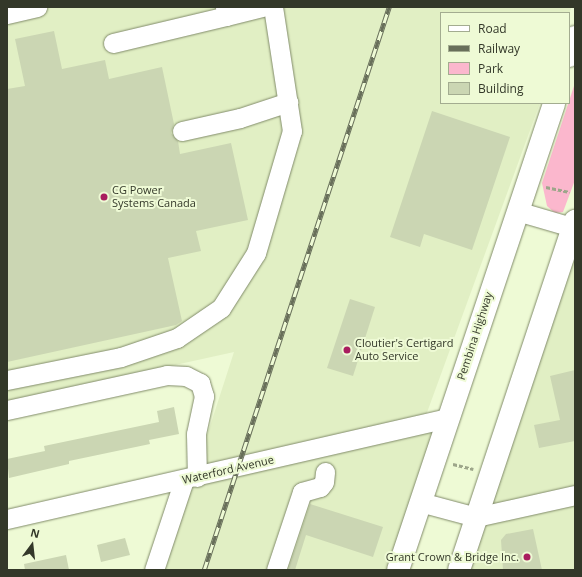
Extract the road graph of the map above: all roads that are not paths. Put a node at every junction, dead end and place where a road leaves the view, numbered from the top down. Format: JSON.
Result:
{"nodes":[{"id":1,"x":37,"y":7,"type":"edge"},
{"id":2,"x":262,"y":7,"type":"edge"},
{"id":3,"x":273,"y":7,"type":"edge"},
{"id":4,"x":226,"y":11,"type":"edge"},
{"id":5,"x":7,"y":14,"type":"edge"},
{"id":6,"x":575,"y":37,"type":"edge"},
{"id":7,"x":113,"y":43,"type":"dead end"},
{"id":8,"x":570,"y":53,"type":"edge"},
{"id":9,"x":288,"y":102,"type":"junction"},
{"id":10,"x":554,"y":104,"type":"edge"},
{"id":11,"x":182,"y":131,"type":"dead end"},
{"id":12,"x":517,"y":211,"type":"junction"},
{"id":13,"x":574,"y":226,"type":"edge"},
{"id":14,"x":7,"y":380,"type":"edge"},
{"id":15,"x":7,"y":410,"type":"edge"},
{"id":16,"x":448,"y":418,"type":"junction"},
{"id":17,"x":325,"y":472,"type":"dead end"},
{"id":18,"x":190,"y":478,"type":"junction"},
{"id":19,"x":575,"y":495,"type":"edge"},
{"id":20,"x":420,"y":502,"type":"junction"},
{"id":21,"x":476,"y":517,"type":"junction"},
{"id":22,"x":7,"y":519,"type":"edge"},
{"id":23,"x":154,"y":570,"type":"edge"},
{"id":24,"x":276,"y":570,"type":"edge"},
{"id":25,"x":398,"y":570,"type":"edge"},
{"id":26,"x":459,"y":570,"type":"edge"}],
"edges":[{"from":1,"to":5,"type":"street"},
{"from":2,"to":4,"type":"street"},
{"from":3,"to":9,"type":"street"},
{"from":4,"to":7,"type":"street"},
{"from":6,"to":8,"type":"main road"},
{"from":9,"to":11,"type":"street"},
{"from":9,"to":14,"type":"street"},
{"from":10,"to":12,"type":"main road","name":"Pembina Highway"},
{"from":12,"to":13,"type":"street"},
{"from":12,"to":16,"type":"main road","name":"Pembina Highway"},
{"from":13,"to":21,"type":"main road"},
{"from":15,"to":18,"type":"street"},
{"from":16,"to":18,"type":"street","name":"Waterford Avenue"},
{"from":16,"to":20,"type":"main road","name":"Pembina Highway"},
{"from":17,"to":24,"type":"street"},
{"from":18,"to":22,"type":"street","name":"Waterford Avenue"},
{"from":18,"to":23,"type":"street"},
{"from":19,"to":21,"type":"street"},
{"from":20,"to":21,"type":"street"},
{"from":20,"to":25,"type":"main road","name":"Pembina Highway"},
{"from":21,"to":26,"type":"main road"}]}
